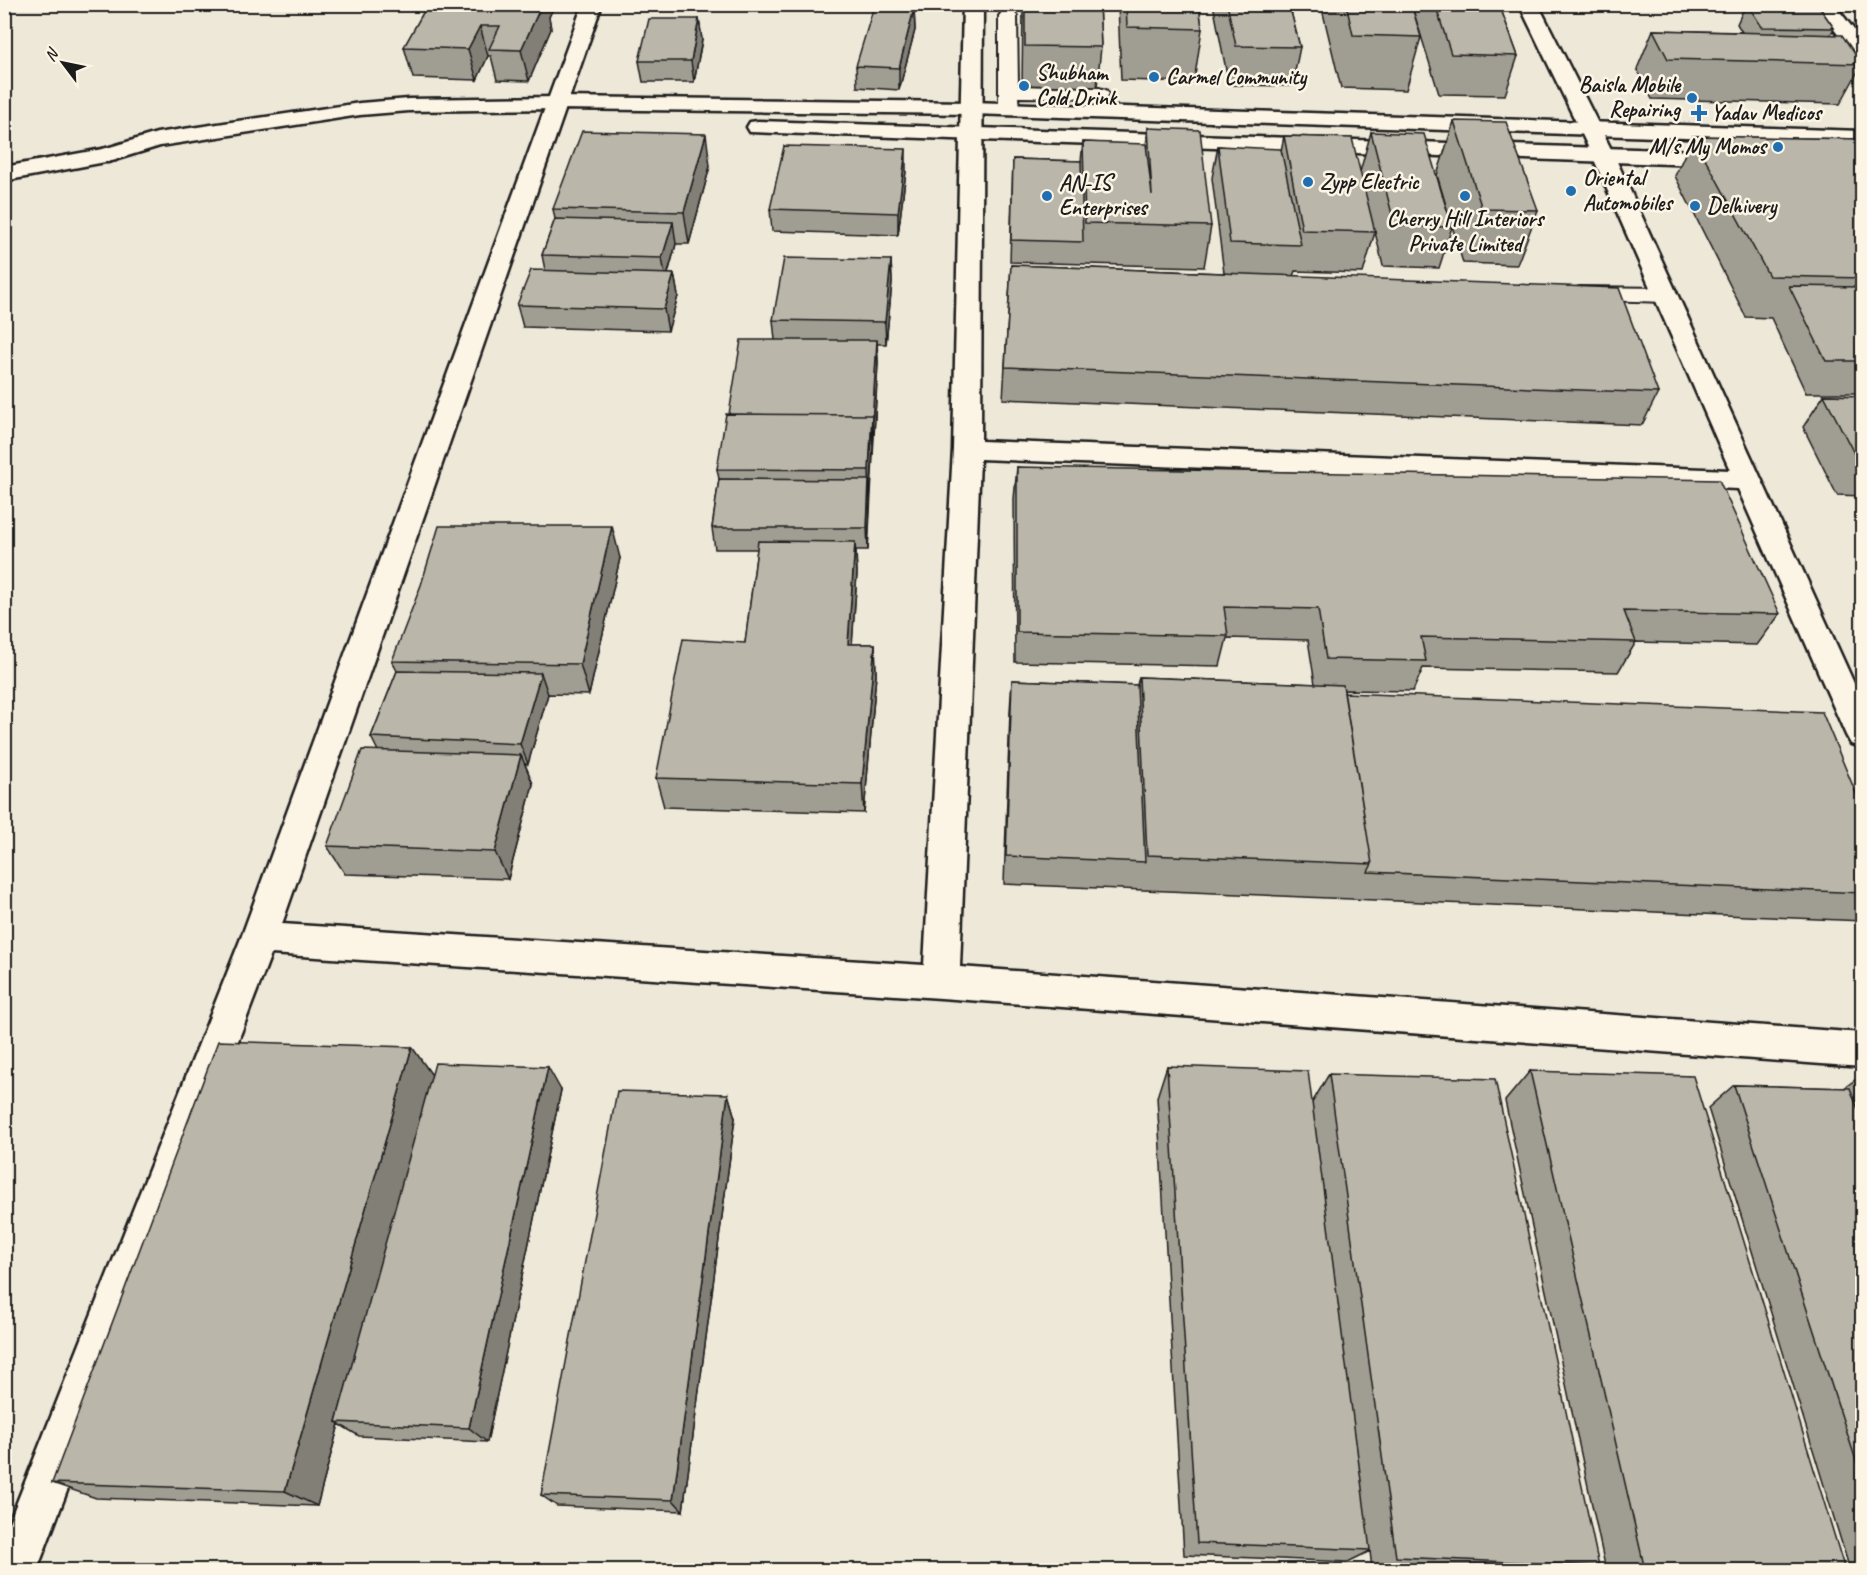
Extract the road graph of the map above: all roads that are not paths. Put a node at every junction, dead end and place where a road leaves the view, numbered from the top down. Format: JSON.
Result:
{"nodes":[{"id":1,"x":593,"y":4,"type":"edge"},
{"id":2,"x":973,"y":4,"type":"edge"},
{"id":3,"x":1528,"y":4,"type":"edge"},
{"id":4,"x":1823,"y":4,"type":"edge"},
{"id":5,"x":1008,"y":16,"type":"dead end"},
{"id":6,"x":1863,"y":52,"type":"edge"},
{"id":7,"x":1099,"y":94,"type":"dead end"},
{"id":8,"x":1009,"y":100,"type":"junction"},
{"id":9,"x":555,"y":111,"type":"junction"},
{"id":10,"x":973,"y":121,"type":"junction"},
{"id":11,"x":705,"y":125,"type":"dead end"},
{"id":12,"x":740,"y":127,"type":"dead end"},
{"id":13,"x":1591,"y":129,"type":"junction"},
{"id":14,"x":1863,"y":138,"type":"edge"},
{"id":15,"x":1603,"y":155,"type":"junction"},
{"id":16,"x":1744,"y":159,"type":"edge"},
{"id":17,"x":4,"y":174,"type":"edge"},
{"id":18,"x":1564,"y":293,"type":"edge"},
{"id":19,"x":1666,"y":295,"type":"junction"},
{"id":20,"x":967,"y":449,"type":"junction"},
{"id":21,"x":1750,"y":480,"type":"junction"},
{"id":22,"x":1863,"y":735,"type":"edge"},
{"id":23,"x":259,"y":938,"type":"junction"},
{"id":24,"x":941,"y":982,"type":"junction"},
{"id":25,"x":1863,"y":1050,"type":"edge"},
{"id":26,"x":14,"y":1570,"type":"edge"}],
"edges":[{"from":1,"to":9,"type":"street"},
{"from":2,"to":10,"type":"street"},
{"from":3,"to":13,"type":"street"},
{"from":4,"to":6,"type":"street"},
{"from":5,"to":8,"type":"lane"},
{"from":7,"to":8,"type":"lane"},
{"from":8,"to":10,"type":"street"},
{"from":8,"to":13,"type":"street"},
{"from":9,"to":10,"type":"street"},
{"from":9,"to":11,"type":"street"},
{"from":9,"to":17,"type":"street"},
{"from":9,"to":23,"type":"street"},
{"from":10,"to":12,"type":"street"},
{"from":10,"to":15,"type":"street"},
{"from":10,"to":20,"type":"street"},
{"from":13,"to":14,"type":"street"},
{"from":13,"to":15,"type":"street"},
{"from":15,"to":16,"type":"street"},
{"from":15,"to":19,"type":"street"},
{"from":18,"to":19,"type":"lane"},
{"from":19,"to":21,"type":"street"},
{"from":20,"to":21,"type":"street"},
{"from":20,"to":24,"type":"street"},
{"from":21,"to":22,"type":"street"},
{"from":23,"to":24,"type":"street"},
{"from":23,"to":26,"type":"street"},
{"from":24,"to":25,"type":"street"}]}
